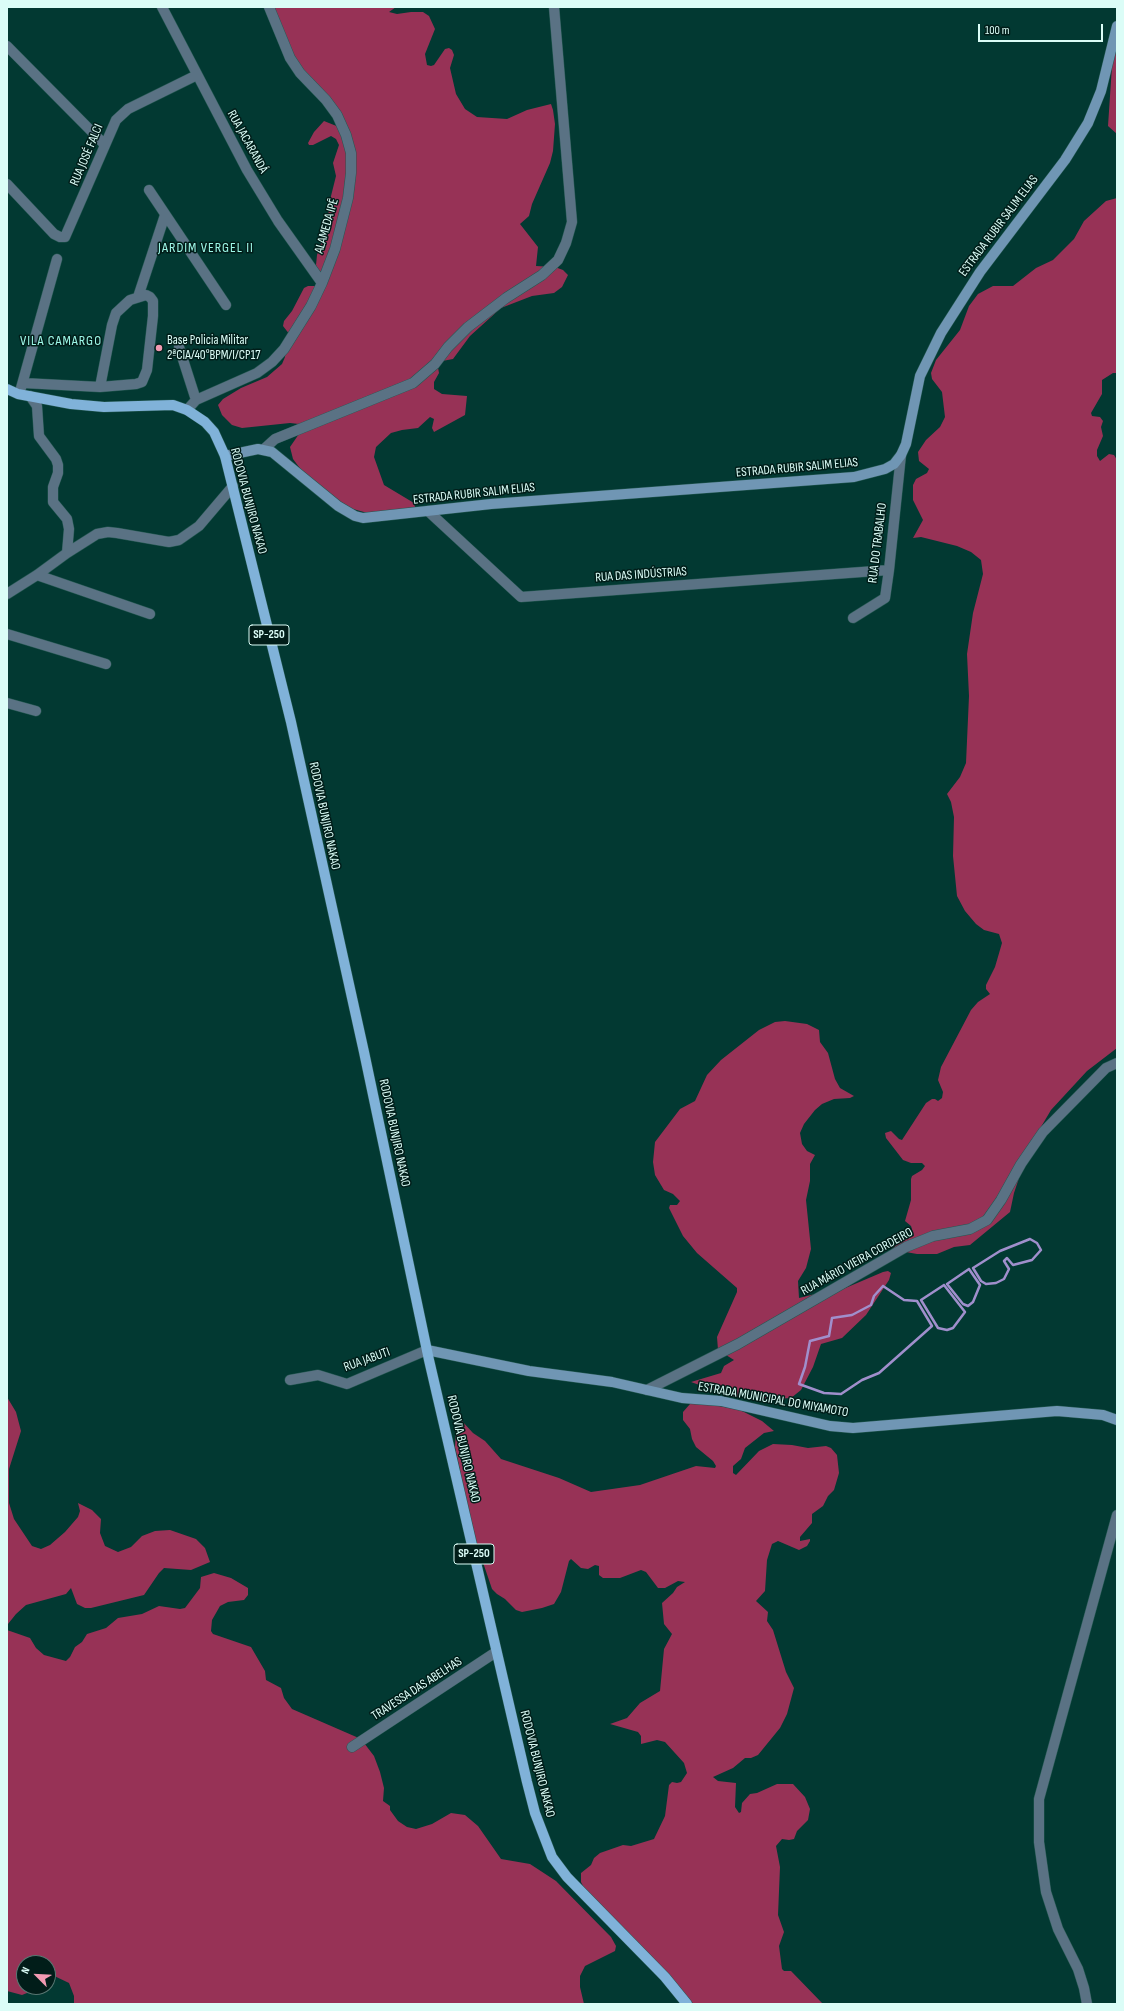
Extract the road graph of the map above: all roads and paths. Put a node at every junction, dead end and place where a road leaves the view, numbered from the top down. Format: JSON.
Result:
{"nodes":[{"id":1,"x":162,"y":7,"type":"edge"},
{"id":2,"x":269,"y":7,"type":"edge"},
{"id":3,"x":554,"y":7,"type":"edge"},
{"id":4,"x":1117,"y":26,"type":"edge"},
{"id":5,"x":7,"y":46,"type":"edge"},
{"id":6,"x":197,"y":75,"type":"junction"},
{"id":7,"x":105,"y":145,"type":"junction"},
{"id":8,"x":7,"y":184,"type":"edge"},
{"id":9,"x":149,"y":190,"type":"dead end"},
{"id":10,"x":165,"y":215,"type":"junction"},
{"id":11,"x":57,"y":259,"type":"dead end"},
{"id":12,"x":322,"y":283,"type":"junction"},
{"id":13,"x":138,"y":297,"type":"junction"},
{"id":14,"x":226,"y":306,"type":"dead end"},
{"id":15,"x":179,"y":347,"type":"dead end"},
{"id":16,"x":23,"y":383,"type":"junction"},
{"id":17,"x":100,"y":387,"type":"junction"},
{"id":18,"x":7,"y":389,"type":"edge"},
{"id":19,"x":18,"y":394,"type":"junction"},
{"id":20,"x":30,"y":396,"type":"junction"},
{"id":21,"x":196,"y":400,"type":"junction"},
{"id":22,"x":186,"y":410,"type":"junction"},
{"id":23,"x":264,"y":449,"type":"junction"},
{"id":24,"x":901,"y":455,"type":"junction"},
{"id":25,"x":225,"y":456,"type":"junction"},
{"id":26,"x":233,"y":486,"type":"junction"},
{"id":27,"x":428,"y":511,"type":"junction"},
{"id":28,"x":67,"y":553,"type":"junction"},
{"id":29,"x":889,"y":570,"type":"junction"},
{"id":30,"x":37,"y":575,"type":"junction"},
{"id":31,"x":7,"y":594,"type":"edge"},
{"id":32,"x":150,"y":614,"type":"dead end"},
{"id":33,"x":854,"y":618,"type":"dead end"},
{"id":34,"x":8,"y":633,"type":"edge"},
{"id":35,"x":106,"y":664,"type":"dead end"},
{"id":36,"x":7,"y":702,"type":"edge"},
{"id":37,"x":36,"y":711,"type":"dead end"},
{"id":38,"x":1117,"y":1063,"type":"edge"},
{"id":39,"x":427,"y":1350,"type":"junction"},
{"id":40,"x":290,"y":1380,"type":"dead end"},
{"id":41,"x":646,"y":1390,"type":"junction"},
{"id":42,"x":1117,"y":1420,"type":"edge"},
{"id":43,"x":1117,"y":1515,"type":"edge"},
{"id":44,"x":496,"y":1652,"type":"junction"},
{"id":45,"x":352,"y":1747,"type":"dead end"},
{"id":46,"x":687,"y":2004,"type":"edge"},
{"id":47,"x":1087,"y":2004,"type":"edge"}],
"edges":[{"from":1,"to":6,"type":"street","name":"RUA JACARANDÁ"},
{"from":2,"to":12,"type":"street","name":"ALAMEDA IPÊ"},
{"from":3,"to":23,"type":"street"},
{"from":4,"to":24,"type":"street","name":"ESTRADA RUBIR SALIM ELIAS"},
{"from":5,"to":7,"type":"street"},
{"from":6,"to":7,"type":"street","name":"RUA JOSÉ FALCI"},
{"from":6,"to":12,"type":"street","name":"RUA JACARANDÁ"},
{"from":7,"to":8,"type":"street","name":"RUA JOSÉ FALCI"},
{"from":9,"to":10,"type":"street"},
{"from":10,"to":13,"type":"street"},
{"from":10,"to":14,"type":"street"},
{"from":11,"to":16,"type":"street"},
{"from":12,"to":21,"type":"street","name":"ALAMEDA IPÊ"},
{"from":13,"to":17,"type":"street"},
{"from":13,"to":17,"type":"street"},
{"from":15,"to":21,"type":"street"},
{"from":16,"to":17,"type":"street"},
{"from":16,"to":19,"type":"street"},
{"from":18,"to":19,"type":"main road","name":"RODOVIA BUNJIRO NAKAO","number":"SP-250"},
{"from":19,"to":20,"type":"main road","name":"RODOVIA BUNJIRO NAKAO","number":"SP-250"},
{"from":20,"to":22,"type":"main road","name":"RODOVIA BUNJIRO NAKAO","number":"SP-250"},
{"from":20,"to":28,"type":"street"},
{"from":21,"to":22,"type":"street","name":"ALAMEDA IPÊ"},
{"from":22,"to":25,"type":"main road","name":"RODOVIA BUNJIRO NAKAO","number":"SP-250"},
{"from":23,"to":25,"type":"street"},
{"from":23,"to":27,"type":"street","name":"ESTRADA RUBIR SALIM ELIAS"},
{"from":24,"to":27,"type":"street","name":"ESTRADA RUBIR SALIM ELIAS"},
{"from":24,"to":29,"type":"street","name":"RUA DO TRABALHO"},
{"from":25,"to":26,"type":"main road","name":"RODOVIA BUNJIRO NAKAO","number":"SP-250"},
{"from":26,"to":28,"type":"street"},
{"from":26,"to":39,"type":"main road","name":"RODOVIA BUNJIRO NAKAO","number":"SP-250"},
{"from":27,"to":29,"type":"street","name":"RUA DAS INDÚSTRIAS"},
{"from":28,"to":30,"type":"street"},
{"from":29,"to":33,"type":"street","name":"RUA DO TRABALHO"},
{"from":30,"to":31,"type":"street"},
{"from":30,"to":32,"type":"street"},
{"from":34,"to":35,"type":"street"},
{"from":36,"to":37,"type":"street"},
{"from":38,"to":41,"type":"street","name":"RUA MÁRIO VIEIRA CORDEIRO"},
{"from":39,"to":40,"type":"street","name":"RUA JABUTI"},
{"from":39,"to":41,"type":"street","name":"ESTRADA MUNICIPAL DO MIYAMOTO"},
{"from":39,"to":44,"type":"main road","name":"RODOVIA BUNJIRO NAKAO","number":"SP-250"},
{"from":41,"to":42,"type":"street","name":"ESTRADA MUNICIPAL DO MIYAMOTO"},
{"from":43,"to":47,"type":"street"},
{"from":44,"to":45,"type":"street","name":"TRAVESSA DAS ABELHAS"},
{"from":44,"to":46,"type":"main road","name":"RODOVIA BUNJIRO NAKAO","number":"SP-250"}]}
